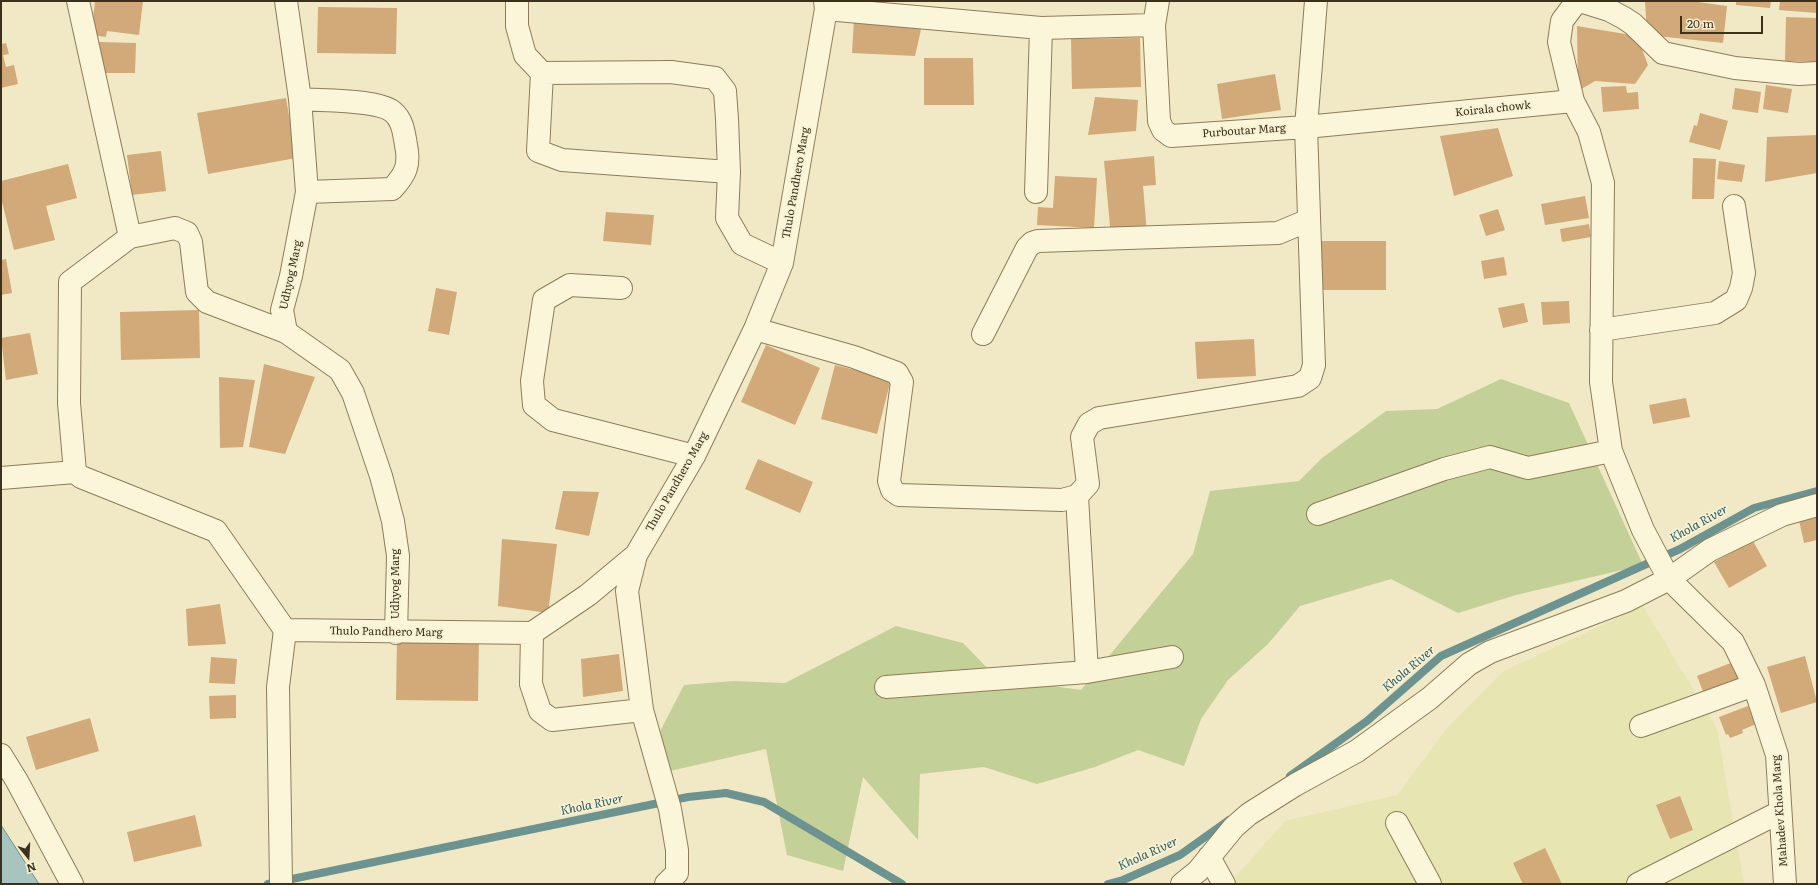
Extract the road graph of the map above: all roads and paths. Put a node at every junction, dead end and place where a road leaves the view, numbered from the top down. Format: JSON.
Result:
{"nodes":[{"id":1,"x":78,"y":1,"type":"edge"},
{"id":2,"x":286,"y":1,"type":"edge"},
{"id":3,"x":517,"y":1,"type":"edge"},
{"id":4,"x":1158,"y":1,"type":"edge"},
{"id":5,"x":1316,"y":1,"type":"edge"},
{"id":6,"x":1578,"y":1,"type":"edge"},
{"id":7,"x":826,"y":5,"type":"edge"},
{"id":8,"x":1154,"y":26,"type":"junction"},
{"id":9,"x":1041,"y":28,"type":"junction"},
{"id":10,"x":542,"y":73,"type":"junction"},
{"id":11,"x":1817,"y":73,"type":"edge"},
{"id":12,"x":300,"y":99,"type":"junction"},
{"id":13,"x":1573,"y":101,"type":"junction"},
{"id":14,"x":1306,"y":127,"type":"junction"},
{"id":15,"x":729,"y":172,"type":"junction"},
{"id":16,"x":307,"y":192,"type":"junction"},
{"id":17,"x":1036,"y":192,"type":"dead end"},
{"id":18,"x":1734,"y":206,"type":"dead end"},
{"id":19,"x":1309,"y":220,"type":"junction"},
{"id":20,"x":130,"y":237,"type":"junction"},
{"id":21,"x":782,"y":263,"type":"junction"},
{"id":22,"x":621,"y":288,"type":"dead end"},
{"id":23,"x":754,"y":329,"type":"junction"},
{"id":24,"x":1601,"y":330,"type":"junction"},
{"id":25,"x":286,"y":332,"type":"junction"},
{"id":26,"x":983,"y":334,"type":"dead end"},
{"id":27,"x":1611,"y":451,"type":"junction"},
{"id":28,"x":694,"y":456,"type":"junction"},
{"id":29,"x":75,"y":472,"type":"junction"},
{"id":30,"x":1,"y":478,"type":"edge"},
{"id":31,"x":1077,"y":496,"type":"junction"},
{"id":32,"x":1817,"y":505,"type":"edge"},
{"id":33,"x":1318,"y":514,"type":"dead end"},
{"id":34,"x":636,"y":555,"type":"junction"},
{"id":35,"x":1665,"y":572,"type":"junction"},
{"id":36,"x":285,"y":630,"type":"junction"},
{"id":37,"x":396,"y":632,"type":"junction"},
{"id":38,"x":532,"y":633,"type":"junction"},
{"id":39,"x":1172,"y":656,"type":"dead end"},
{"id":40,"x":1087,"y":672,"type":"junction"},
{"id":41,"x":1754,"y":685,"type":"junction"},
{"id":42,"x":886,"y":687,"type":"dead end"},
{"id":43,"x":642,"y":710,"type":"junction"},
{"id":44,"x":1641,"y":726,"type":"dead end"},
{"id":45,"x":1,"y":755,"type":"edge"},
{"id":46,"x":1780,"y":812,"type":"junction"},
{"id":47,"x":1397,"y":823,"type":"dead end"},
{"id":48,"x":1209,"y":857,"type":"junction"},
{"id":49,"x":72,"y":884,"type":"edge"},
{"id":50,"x":281,"y":884,"type":"edge"},
{"id":51,"x":666,"y":884,"type":"edge"},
{"id":52,"x":1182,"y":884,"type":"edge"},
{"id":53,"x":1224,"y":884,"type":"edge"},
{"id":54,"x":1430,"y":884,"type":"edge"},
{"id":55,"x":1638,"y":884,"type":"edge"},
{"id":56,"x":1785,"y":884,"type":"edge"}],
"edges":[{"from":1,"to":20,"type":"street"},
{"from":2,"to":12,"type":"street","name":"Udhyog Marg"},
{"from":3,"to":10,"type":"street"},
{"from":4,"to":8,"type":"street"},
{"from":5,"to":14,"type":"street"},
{"from":6,"to":11,"type":"street"},
{"from":6,"to":13,"type":"street"},
{"from":7,"to":9,"type":"street"},
{"from":7,"to":21,"type":"street","name":"Thulo Pandhero Marg"},
{"from":8,"to":9,"type":"street"},
{"from":8,"to":14,"type":"street","name":"Purboutar Marg"},
{"from":9,"to":17,"type":"street"},
{"from":10,"to":15,"type":"street"},
{"from":10,"to":15,"type":"street"},
{"from":12,"to":16,"type":"street","name":"Udhyog Marg"},
{"from":12,"to":16,"type":"street"},
{"from":13,"to":14,"type":"street","name":"Koirala chowk"},
{"from":13,"to":24,"type":"street","name":"Mahadev Khola Marg"},
{"from":14,"to":19,"type":"street"},
{"from":15,"to":21,"type":"street"},
{"from":16,"to":25,"type":"street","name":"Udhyog Marg"},
{"from":18,"to":24,"type":"street"},
{"from":19,"to":26,"type":"street"},
{"from":19,"to":31,"type":"street"},
{"from":20,"to":25,"type":"street"},
{"from":20,"to":29,"type":"street"},
{"from":21,"to":23,"type":"street","name":"Thulo Pandhero Marg"},
{"from":22,"to":28,"type":"street"},
{"from":23,"to":28,"type":"street","name":"Thulo Pandhero Marg"},
{"from":23,"to":31,"type":"street"},
{"from":24,"to":27,"type":"street","name":"Mahadev Khola Marg"},
{"from":25,"to":37,"type":"street","name":"Udhyog Marg"},
{"from":27,"to":33,"type":"street"},
{"from":27,"to":35,"type":"street","name":"Mahadev Khola Marg"},
{"from":28,"to":34,"type":"street","name":"Thulo Pandhero Marg"},
{"from":29,"to":30,"type":"street"},
{"from":29,"to":36,"type":"street"},
{"from":31,"to":40,"type":"street"},
{"from":32,"to":35,"type":"street"},
{"from":34,"to":38,"type":"street","name":"Thulo Pandhero Marg"},
{"from":34,"to":43,"type":"street"},
{"from":35,"to":41,"type":"street","name":"Mahadev Khola Marg"},
{"from":35,"to":48,"type":"street"},
{"from":36,"to":37,"type":"street","name":"Thulo Pandhero Marg"},
{"from":36,"to":50,"type":"street"},
{"from":37,"to":38,"type":"street","name":"Thulo Pandhero Marg"},
{"from":38,"to":43,"type":"street"},
{"from":39,"to":40,"type":"street"},
{"from":40,"to":42,"type":"street"},
{"from":41,"to":44,"type":"street"},
{"from":41,"to":46,"type":"street","name":"Mahadev Khola Marg"},
{"from":43,"to":51,"type":"street"},
{"from":45,"to":49,"type":"street"},
{"from":46,"to":55,"type":"street"},
{"from":46,"to":56,"type":"street","name":"Mahadev Khola Marg"},
{"from":47,"to":54,"type":"street"},
{"from":48,"to":52,"type":"street"},
{"from":48,"to":53,"type":"street"}]}
